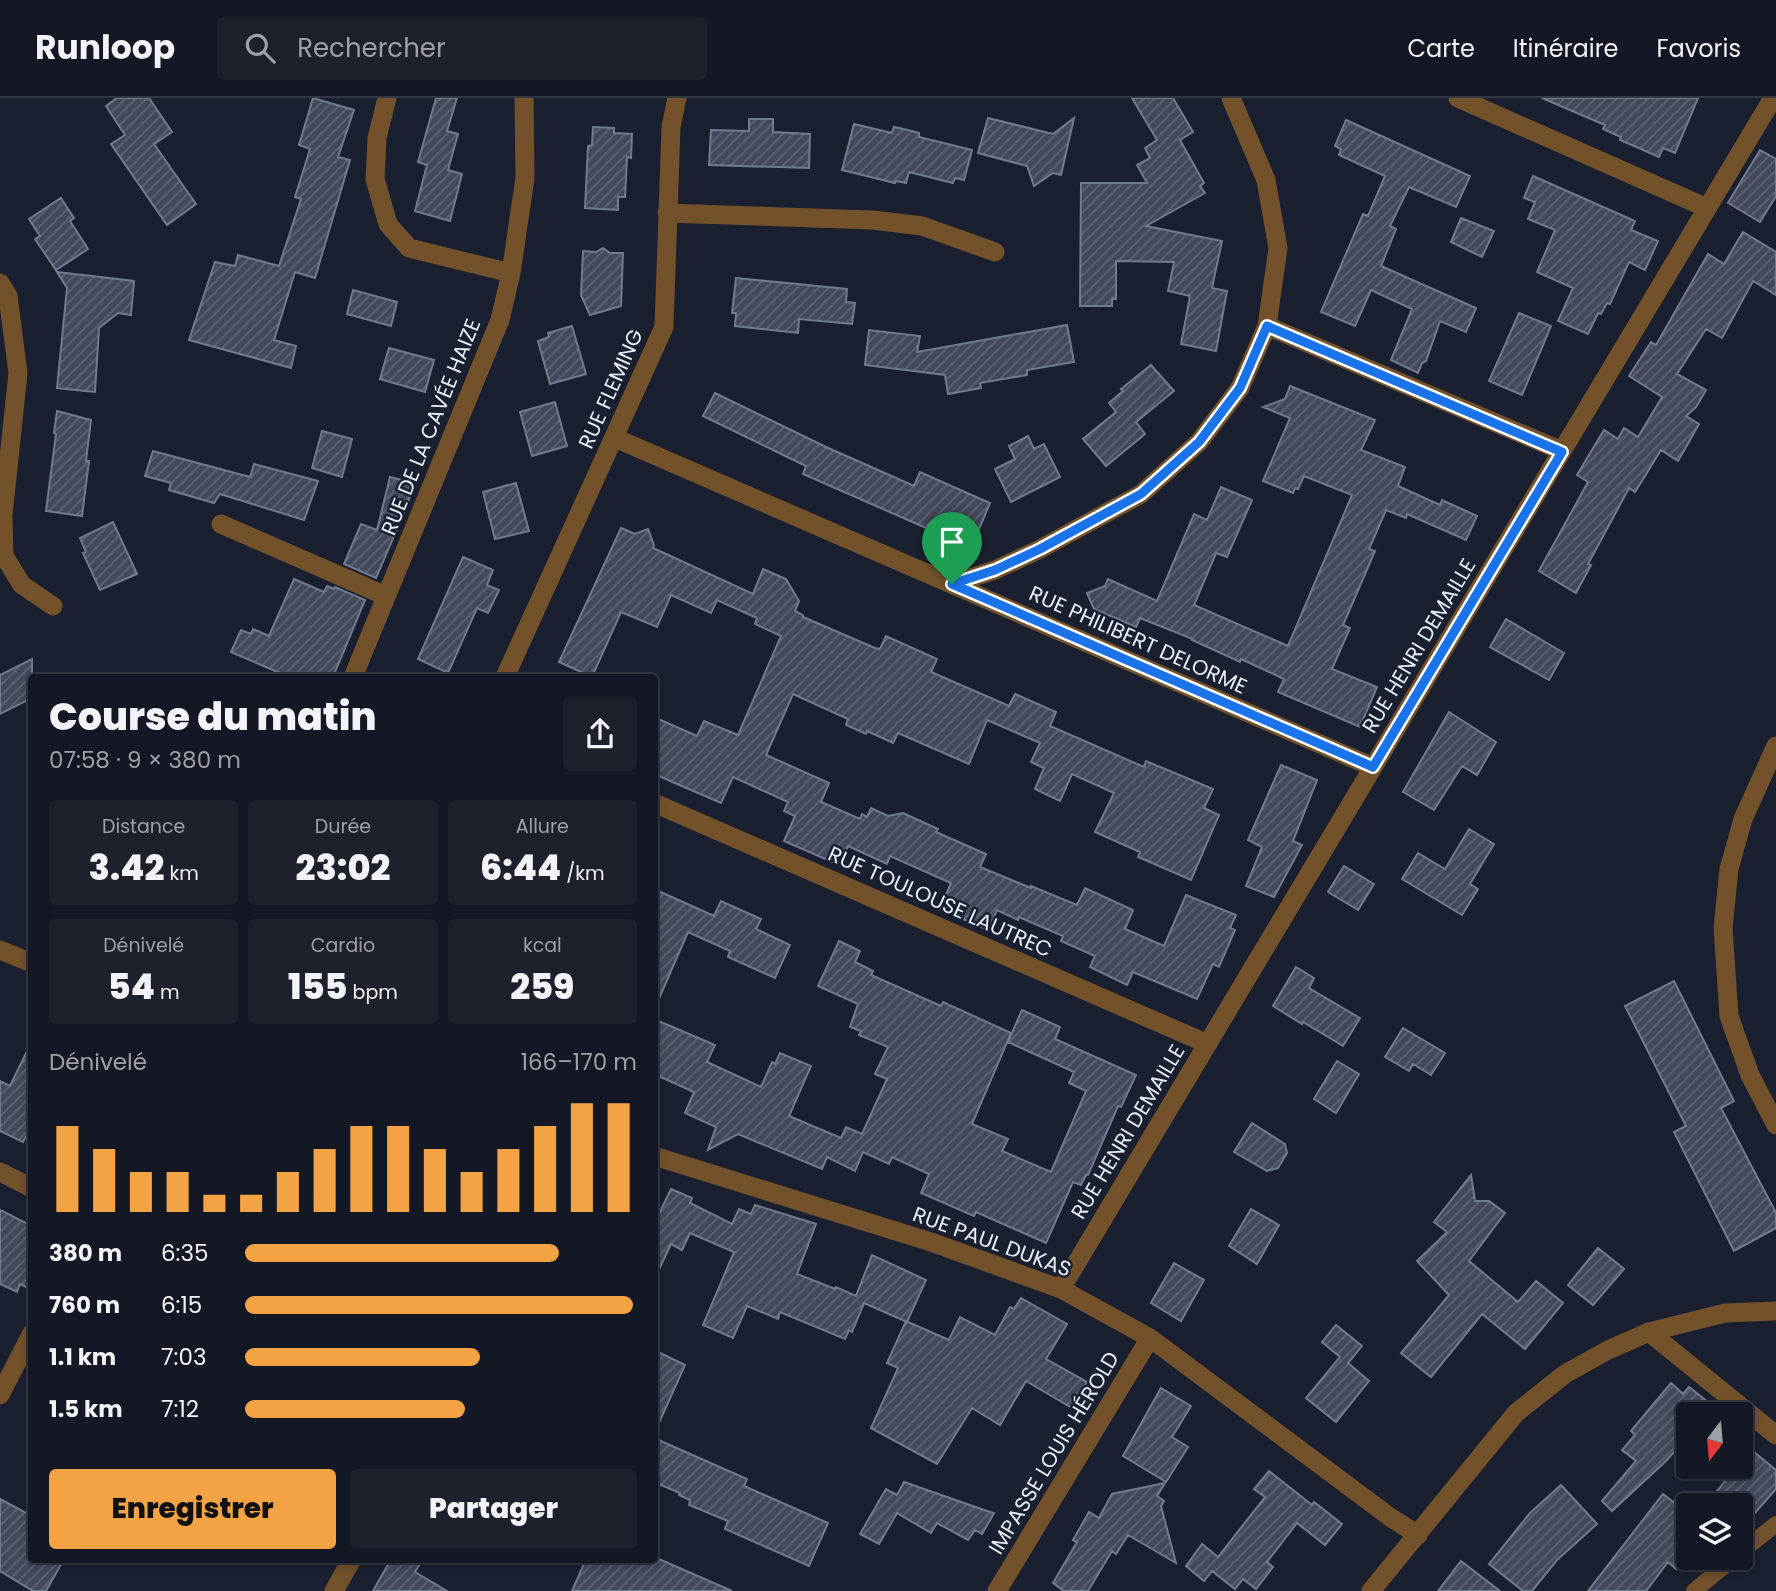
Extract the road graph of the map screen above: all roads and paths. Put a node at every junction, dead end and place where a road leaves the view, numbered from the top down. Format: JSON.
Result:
{"nodes":[{"id":1,"x":387,"y":98,"type":"edge"},
{"id":2,"x":524,"y":98,"type":"edge"},
{"id":3,"x":677,"y":98,"type":"edge"},
{"id":4,"x":1231,"y":98,"type":"edge"},
{"id":5,"x":1458,"y":98,"type":"edge"},
{"id":6,"x":1773,"y":98,"type":"edge"},
{"id":7,"x":1707,"y":208,"type":"junction"},
{"id":8,"x":667,"y":213,"type":"junction"},
{"id":9,"x":995,"y":252,"type":"dead end"},
{"id":10,"x":511,"y":273,"type":"junction"},
{"id":11,"x":0,"y":283,"type":"edge"},
{"id":12,"x":1267,"y":326,"type":"junction"},
{"id":13,"x":615,"y":438,"type":"junction"},
{"id":14,"x":1562,"y":452,"type":"junction"},
{"id":15,"x":221,"y":524,"type":"dead end"},
{"id":16,"x":2,"y":557,"type":"edge"},
{"id":17,"x":952,"y":584,"type":"junction"},
{"id":18,"x":386,"y":596,"type":"junction"},
{"id":19,"x":52,"y":606,"type":"dead end"},
{"id":20,"x":360,"y":674,"type":"edge"},
{"id":21,"x":506,"y":674,"type":"edge"},
{"id":22,"x":1776,"y":746,"type":"edge"},
{"id":23,"x":1373,"y":767,"type":"junction"},
{"id":24,"x":658,"y":805,"type":"edge"},
{"id":25,"x":0,"y":950,"type":"edge"},
{"id":26,"x":28,"y":961,"type":"edge"},
{"id":27,"x":1208,"y":1044,"type":"junction"},
{"id":28,"x":1776,"y":1125,"type":"edge"},
{"id":29,"x":658,"y":1157,"type":"edge"},
{"id":30,"x":0,"y":1172,"type":"edge"},
{"id":31,"x":28,"y":1186,"type":"edge"},
{"id":32,"x":1061,"y":1289,"type":"junction"},
{"id":33,"x":1776,"y":1311,"type":"edge"},
{"id":34,"x":1649,"y":1332,"type":"junction"},
{"id":35,"x":1150,"y":1338,"type":"junction"},
{"id":36,"x":28,"y":1341,"type":"edge"},
{"id":37,"x":0,"y":1395,"type":"edge"},
{"id":38,"x":1776,"y":1435,"type":"edge"},
{"id":39,"x":1776,"y":1524,"type":"edge"},
{"id":40,"x":1418,"y":1535,"type":"junction"},
{"id":41,"x":1753,"y":1542,"type":"edge"},
{"id":42,"x":350,"y":1563,"type":"edge"},
{"id":43,"x":1719,"y":1570,"type":"edge"},
{"id":44,"x":334,"y":1591,"type":"edge"},
{"id":45,"x":997,"y":1591,"type":"edge"},
{"id":46,"x":1371,"y":1591,"type":"edge"},
{"id":47,"x":1694,"y":1591,"type":"edge"}],
"edges":[{"from":1,"to":10,"type":"street"},
{"from":2,"to":10,"type":"street","name":"RUE DE LA CAVÉE HAIZE"},
{"from":3,"to":8,"type":"street","name":"RUE FLEMING"},
{"from":4,"to":12,"type":"street"},
{"from":5,"to":7,"type":"street"},
{"from":6,"to":7,"type":"street","name":"RUE HENRI DEMAILLE"},
{"from":7,"to":14,"type":"street","name":"RUE HENRI DEMAILLE"},
{"from":8,"to":9,"type":"street"},
{"from":8,"to":13,"type":"street","name":"RUE FLEMING"},
{"from":10,"to":18,"type":"street","name":"RUE DE LA CAVÉE HAIZE"},
{"from":11,"to":16,"type":"street"},
{"from":12,"to":14,"type":"street"},
{"from":12,"to":17,"type":"street"},
{"from":13,"to":17,"type":"street","name":"RUE PHILIBERT DELORME"},
{"from":13,"to":21,"type":"street","name":"RUE FLEMING"},
{"from":14,"to":23,"type":"street","name":"RUE HENRI DEMAILLE"},
{"from":15,"to":18,"type":"street"},
{"from":16,"to":19,"type":"street"},
{"from":17,"to":23,"type":"street","name":"RUE PHILIBERT DELORME"},
{"from":18,"to":20,"type":"street","name":"RUE DE LA CAVÉE HAIZE"},
{"from":22,"to":28,"type":"street"},
{"from":23,"to":27,"type":"street","name":"RUE HENRI DEMAILLE"},
{"from":24,"to":27,"type":"street","name":"RUE TOULOUSE LAUTREC"},
{"from":25,"to":26,"type":"street"},
{"from":27,"to":32,"type":"street","name":"RUE HENRI DEMAILLE"},
{"from":29,"to":32,"type":"street","name":"RUE PAUL DUKAS"},
{"from":30,"to":31,"type":"street"},
{"from":32,"to":35,"type":"street","name":"RUE PAUL DUKAS"},
{"from":33,"to":34,"type":"street"},
{"from":34,"to":38,"type":"street"},
{"from":34,"to":40,"type":"street"},
{"from":35,"to":40,"type":"street","name":"RUE PAUL DUKAS"},
{"from":35,"to":45,"type":"street","name":"IMPASSE LOUIS HÉROLD"},
{"from":36,"to":37,"type":"street"},
{"from":39,"to":41,"type":"lane"},
{"from":40,"to":46,"type":"street"},
{"from":42,"to":44,"type":"street"},
{"from":43,"to":47,"type":"lane"}]}
